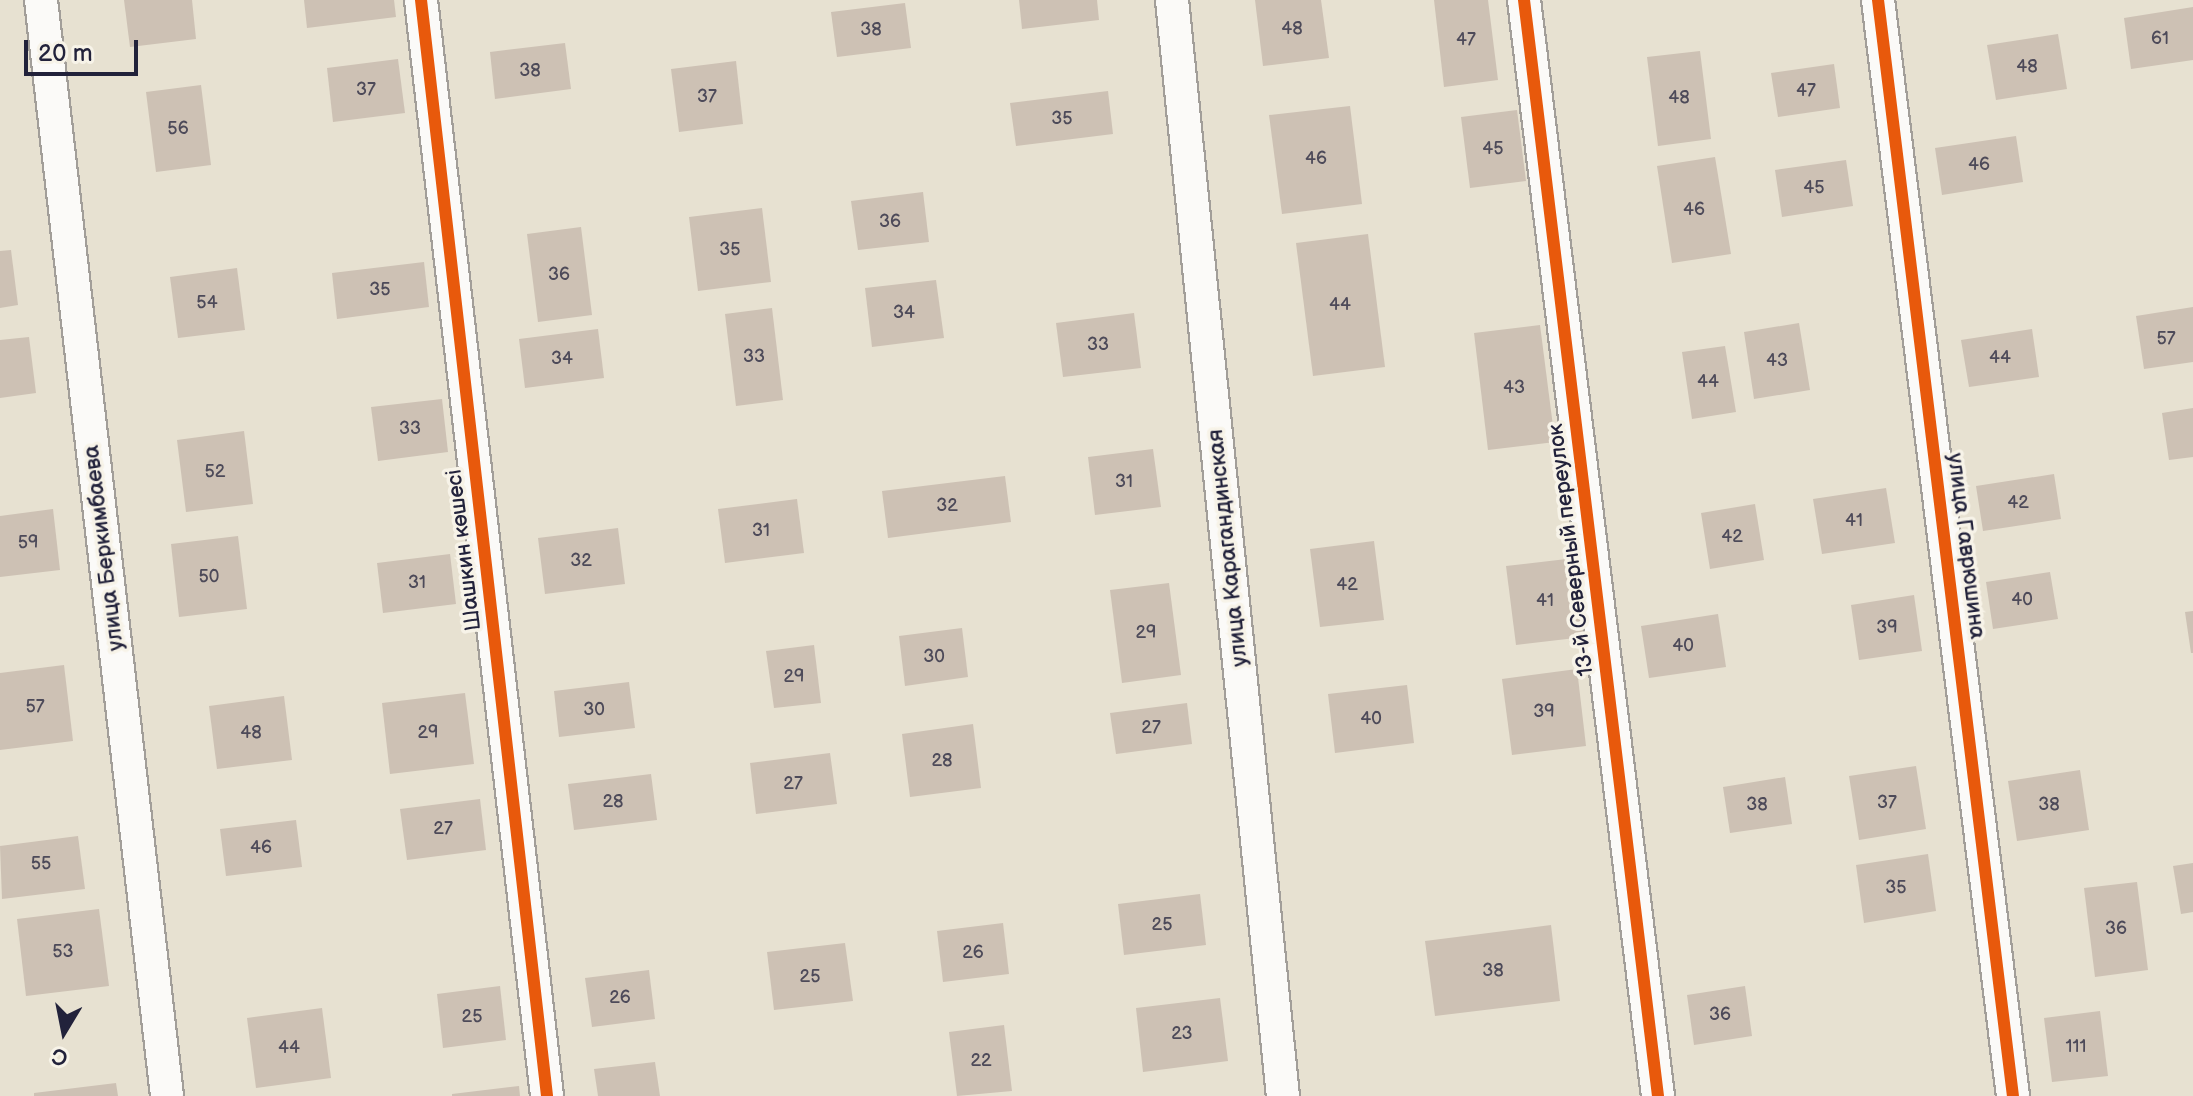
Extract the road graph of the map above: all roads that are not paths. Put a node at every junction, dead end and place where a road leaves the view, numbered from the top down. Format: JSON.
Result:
{"nodes":[{"id":1,"x":41,"y":0,"type":"edge"},
{"id":2,"x":421,"y":0,"type":"edge"},
{"id":3,"x":1172,"y":0,"type":"edge"},
{"id":4,"x":1524,"y":0,"type":"edge"},
{"id":5,"x":1878,"y":0,"type":"edge"},
{"id":6,"x":167,"y":1096,"type":"edge"},
{"id":7,"x":547,"y":1096,"type":"edge"},
{"id":8,"x":1283,"y":1096,"type":"edge"},
{"id":9,"x":1658,"y":1096,"type":"edge"},
{"id":10,"x":2013,"y":1096,"type":"edge"}],
"edges":[{"from":1,"to":6,"type":"street","name":"улица Беркимбаева"},
{"from":2,"to":7,"type":"street","name":"Шашкин көшесі"},
{"from":3,"to":8,"type":"street","name":"улица Карагандинская"},
{"from":4,"to":9,"type":"street","name":"13-й Северный переулок"},
{"from":5,"to":10,"type":"street","name":"улица Гаврюшина"}]}
